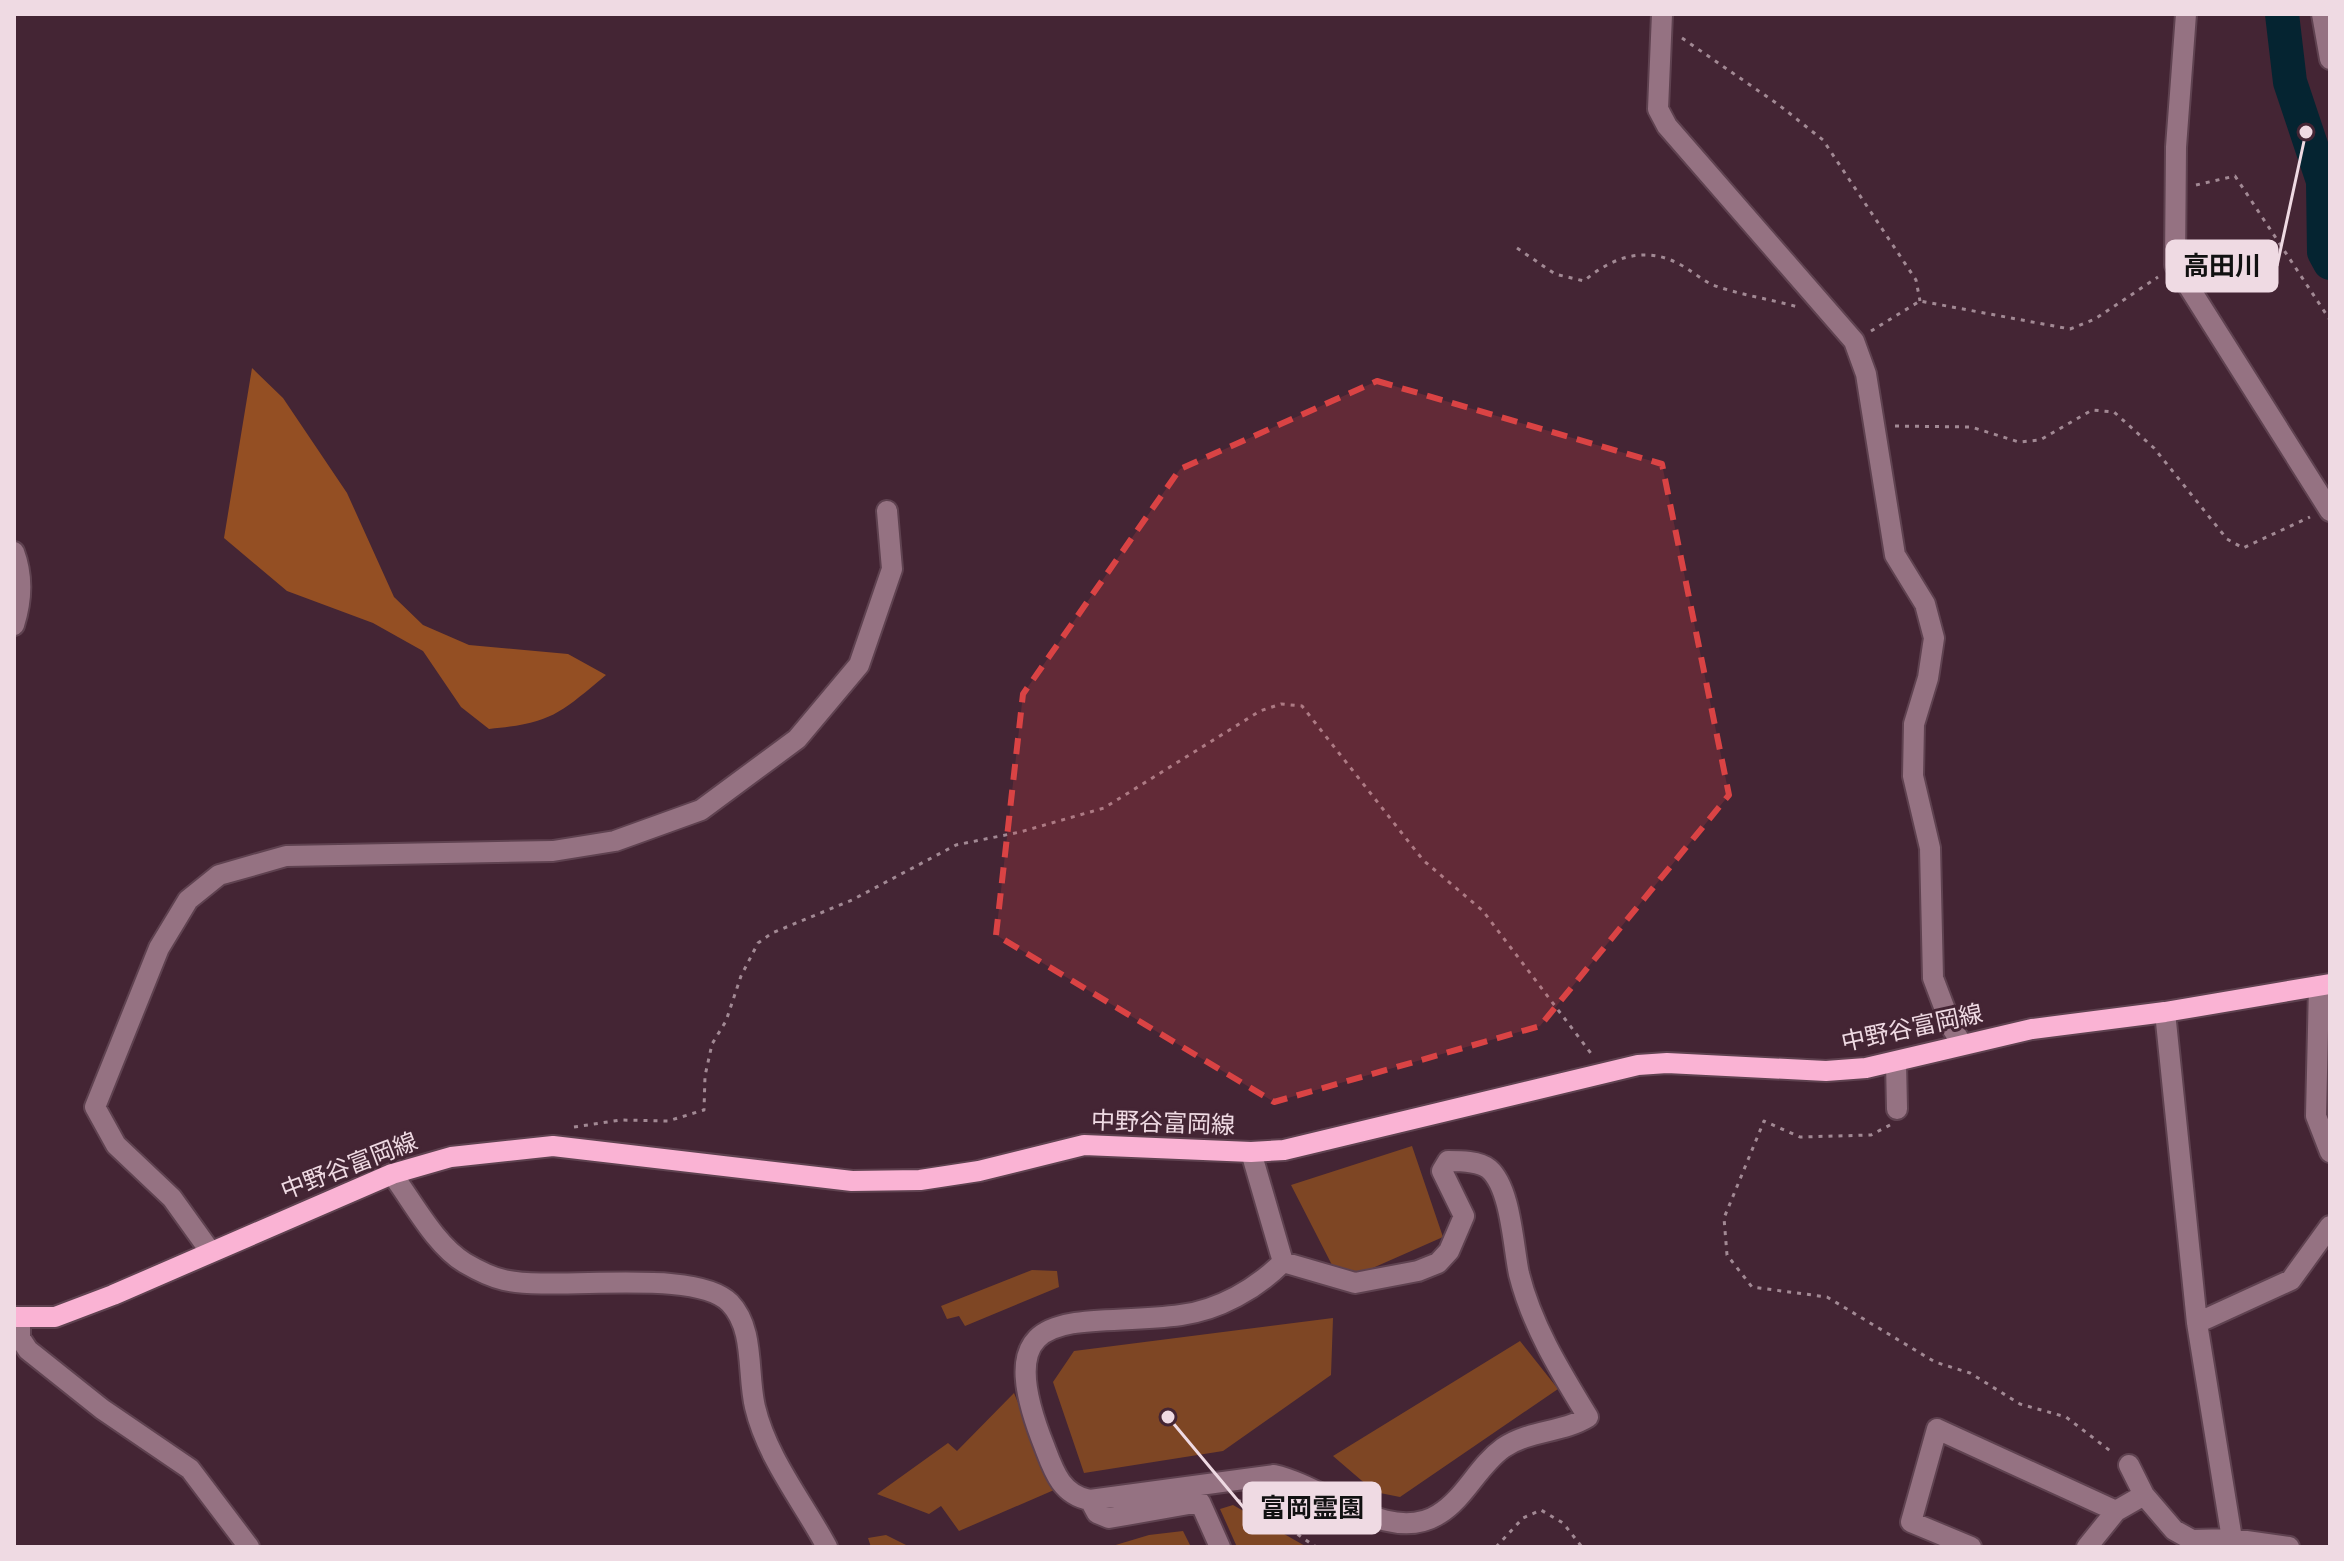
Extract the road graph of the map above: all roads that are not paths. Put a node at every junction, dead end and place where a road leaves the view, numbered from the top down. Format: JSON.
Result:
{"nodes":[{"id":1,"x":2186,"y":14,"type":"edge"},
{"id":2,"x":2322,"y":14,"type":"edge"},
{"id":3,"x":1662,"y":19,"type":"edge"},
{"id":4,"x":2330,"y":23,"type":"edge"},
{"id":5,"x":2328,"y":53,"type":"edge"},
{"id":6,"x":2329,"y":510,"type":"edge"},
{"id":7,"x":887,"y":511,"type":"dead end"},
{"id":8,"x":14,"y":552,"type":"edge"},
{"id":9,"x":14,"y":625,"type":"edge"},
{"id":10,"x":2324,"y":985,"type":"edge"},
{"id":11,"x":2165,"y":1012,"type":"junction"},
{"id":12,"x":1962,"y":1044,"type":"junction"},
{"id":13,"x":1896,"y":1062,"type":"junction"},
{"id":14,"x":1897,"y":1109,"type":"road end"},
{"id":15,"x":1251,"y":1152,"type":"junction"},
{"id":16,"x":2330,"y":1152,"type":"edge"},
{"id":17,"x":392,"y":1174,"type":"junction"},
{"id":18,"x":2330,"y":1226,"type":"edge"},
{"id":19,"x":210,"y":1251,"type":"junction"},
{"id":20,"x":1283,"y":1262,"type":"junction"},
{"id":21,"x":17,"y":1318,"type":"edge"},
{"id":22,"x":2197,"y":1323,"type":"junction"},
{"id":23,"x":2129,"y":1465,"type":"road end"},
{"id":24,"x":2144,"y":1495,"type":"junction"},
{"id":25,"x":1090,"y":1500,"type":"junction"},
{"id":26,"x":2116,"y":1511,"type":"junction"},
{"id":27,"x":2232,"y":1539,"type":"junction"},
{"id":28,"x":249,"y":1547,"type":"edge"},
{"id":29,"x":827,"y":1547,"type":"edge"},
{"id":30,"x":1220,"y":1547,"type":"edge"},
{"id":31,"x":1971,"y":1547,"type":"edge"},
{"id":32,"x":2087,"y":1547,"type":"edge"},
{"id":33,"x":2289,"y":1547,"type":"edge"}],
"edges":[{"from":1,"to":6,"type":"street"},
{"from":2,"to":5,"type":"street"},
{"from":3,"to":12,"type":"street"},
{"from":4,"to":5,"type":"street"},
{"from":7,"to":19,"type":"street"},
{"from":8,"to":9,"type":"street"},
{"from":10,"to":11,"type":"main road","name":"中野谷富岡線"},
{"from":10,"to":16,"type":"street"},
{"from":11,"to":12,"type":"main road","name":"中野谷富岡線"},
{"from":11,"to":22,"type":"street"},
{"from":12,"to":13,"type":"main road","name":"中野谷富岡線"},
{"from":13,"to":14,"type":"street"},
{"from":13,"to":15,"type":"main road","name":"中野谷富岡線"},
{"from":15,"to":17,"type":"main road","name":"中野谷富岡線"},
{"from":15,"to":20,"type":"street"},
{"from":17,"to":19,"type":"main road","name":"中野谷富岡線"},
{"from":17,"to":29,"type":"street"},
{"from":18,"to":22,"type":"street"},
{"from":19,"to":21,"type":"main road","name":"中野谷富岡線"},
{"from":20,"to":25,"type":"street"},
{"from":20,"to":25,"type":"street"},
{"from":21,"to":28,"type":"street"},
{"from":22,"to":27,"type":"street"},
{"from":23,"to":24,"type":"street"},
{"from":24,"to":26,"type":"street"},
{"from":24,"to":27,"type":"street"},
{"from":25,"to":30,"type":"street"},
{"from":26,"to":31,"type":"street"},
{"from":26,"to":32,"type":"street"},
{"from":27,"to":33,"type":"street"}]}
